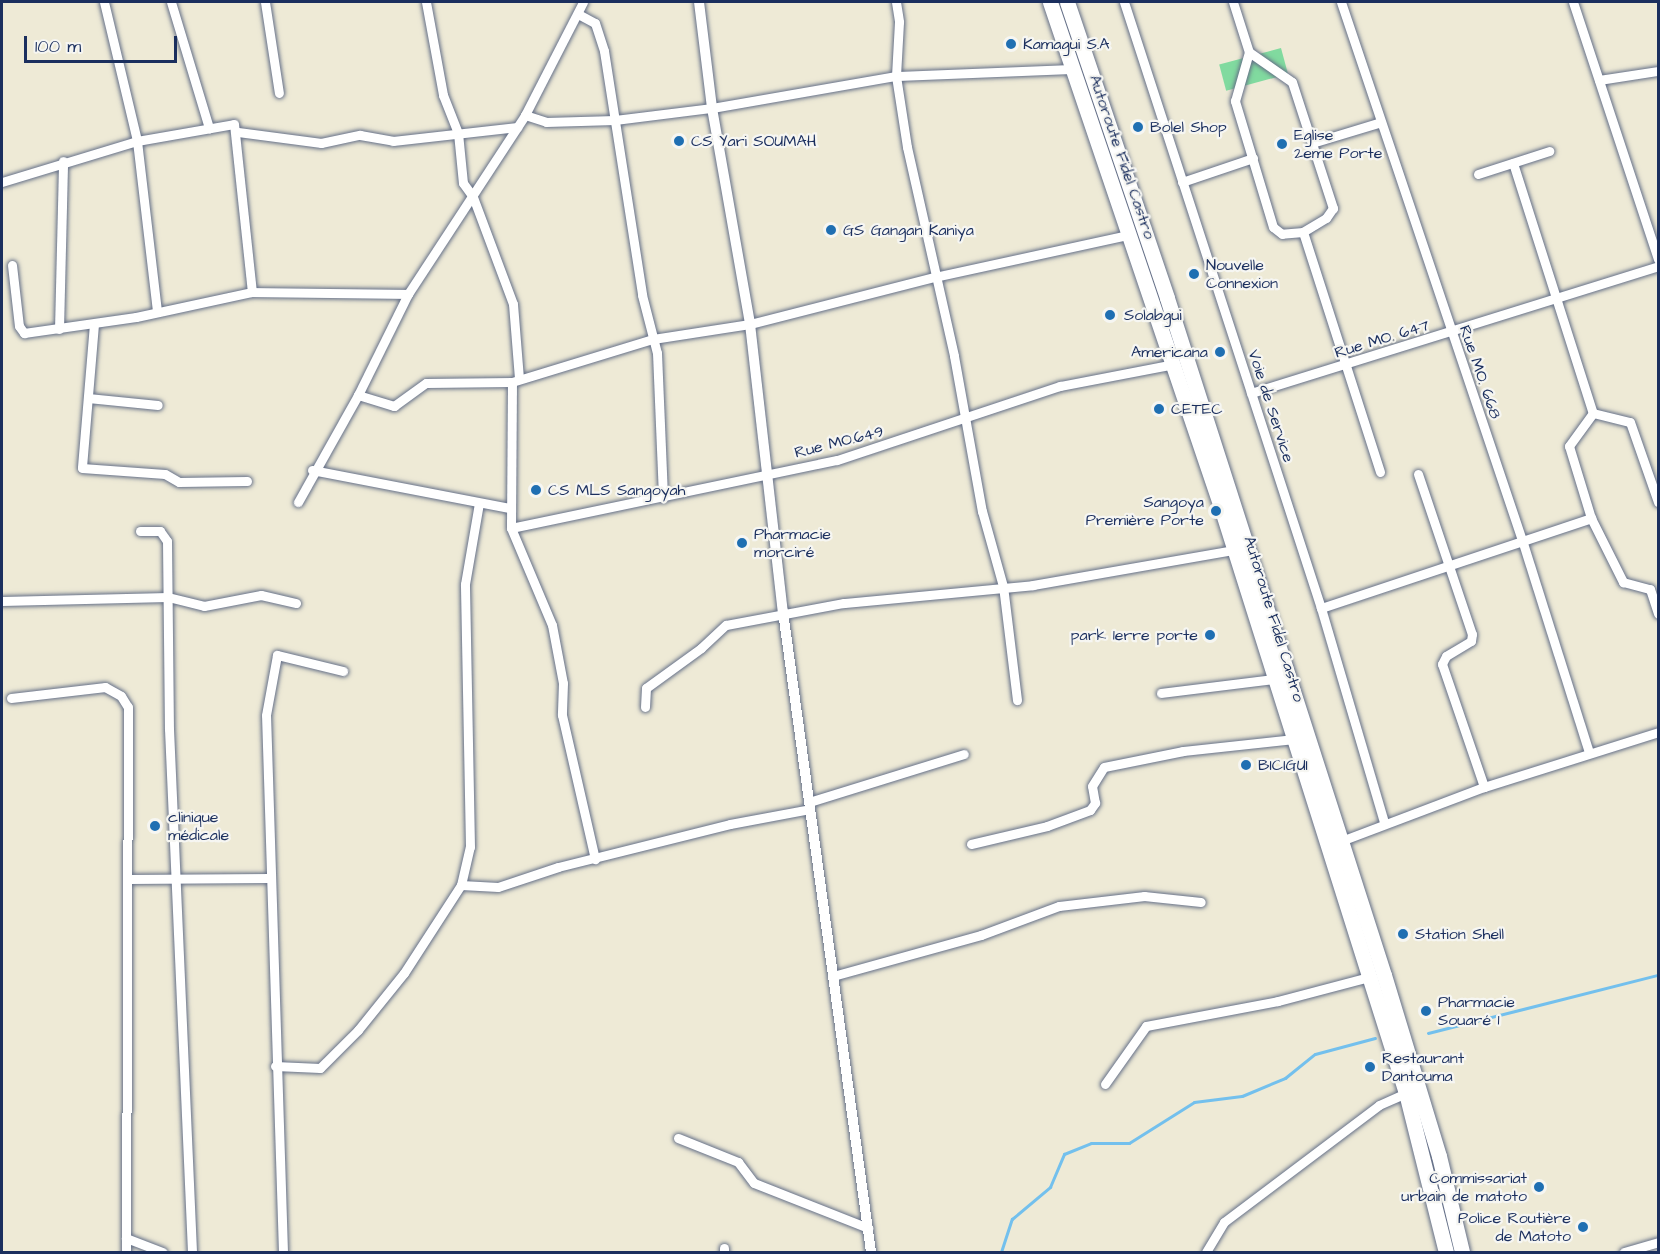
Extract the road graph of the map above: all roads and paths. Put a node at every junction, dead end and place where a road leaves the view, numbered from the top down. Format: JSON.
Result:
{"nodes":[{"id":1,"x":104,"y":2,"type":"edge"},
{"id":2,"x":171,"y":2,"type":"edge"},
{"id":3,"x":265,"y":2,"type":"edge"},
{"id":4,"x":426,"y":2,"type":"edge"},
{"id":5,"x":582,"y":2,"type":"edge"},
{"id":6,"x":699,"y":2,"type":"edge"},
{"id":7,"x":896,"y":2,"type":"edge"},
{"id":8,"x":1050,"y":2,"type":"edge"},
{"id":9,"x":1067,"y":2,"type":"edge"},
{"id":10,"x":1124,"y":2,"type":"edge"},
{"id":11,"x":1233,"y":2,"type":"edge"},
{"id":12,"x":1341,"y":2,"type":"edge"},
{"id":13,"x":1573,"y":2,"type":"edge"},
{"id":14,"x":578,"y":14,"type":"junction"},
{"id":15,"x":1249,"y":52,"type":"junction"},
{"id":16,"x":1073,"y":69,"type":"junction"},
{"id":17,"x":1659,"y":71,"type":"edge"},
{"id":18,"x":896,"y":76,"type":"junction"},
{"id":19,"x":1599,"y":80,"type":"junction"},
{"id":20,"x":279,"y":93,"type":"dead end"},
{"id":21,"x":712,"y":108,"type":"junction"},
{"id":22,"x":525,"y":115,"type":"junction"},
{"id":23,"x":615,"y":120,"type":"junction"},
{"id":24,"x":1381,"y":122,"type":"junction"},
{"id":25,"x":517,"y":127,"type":"junction"},
{"id":26,"x":209,"y":128,"type":"junction"},
{"id":27,"x":238,"y":132,"type":"junction"},
{"id":28,"x":458,"y":133,"type":"junction"},
{"id":29,"x":136,"y":141,"type":"junction"},
{"id":30,"x":1312,"y":143,"type":"junction"},
{"id":31,"x":1549,"y":151,"type":"dead end"},
{"id":32,"x":1253,"y":158,"type":"junction"},
{"id":33,"x":63,"y":161,"type":"junction"},
{"id":34,"x":1513,"y":163,"type":"junction"},
{"id":35,"x":1478,"y":174,"type":"dead end"},
{"id":36,"x":2,"y":182,"type":"edge"},
{"id":37,"x":1182,"y":182,"type":"junction"},
{"id":38,"x":473,"y":197,"type":"junction"},
{"id":39,"x":1303,"y":232,"type":"junction"},
{"id":40,"x":1128,"y":235,"type":"junction"},
{"id":41,"x":1659,"y":259,"type":"edge"},
{"id":42,"x":12,"y":265,"type":"dead end"},
{"id":43,"x":1659,"y":266,"type":"edge"},
{"id":44,"x":934,"y":277,"type":"junction"},
{"id":45,"x":252,"y":292,"type":"junction"},
{"id":46,"x":408,"y":294,"type":"junction"},
{"id":47,"x":1557,"y":299,"type":"junction"},
{"id":48,"x":157,"y":311,"type":"junction"},
{"id":49,"x":94,"y":324,"type":"junction"},
{"id":50,"x":750,"y":324,"type":"junction"},
{"id":51,"x":59,"y":329,"type":"junction"},
{"id":52,"x":1450,"y":333,"type":"junction"},
{"id":53,"x":652,"y":339,"type":"junction"},
{"id":54,"x":1174,"y":364,"type":"junction"},
{"id":55,"x":1349,"y":365,"type":"junction"},
{"id":56,"x":515,"y":381,"type":"junction"},
{"id":57,"x":1251,"y":393,"type":"junction"},
{"id":58,"x":358,"y":395,"type":"junction"},
{"id":59,"x":88,"y":398,"type":"junction"},
{"id":60,"x":158,"y":405,"type":"dead end"},
{"id":61,"x":1593,"y":413,"type":"junction"},
{"id":62,"x":966,"y":417,"type":"junction"},
{"id":63,"x":312,"y":471,"type":"junction"},
{"id":64,"x":1380,"y":472,"type":"dead end"},
{"id":65,"x":765,"y":474,"type":"junction"},
{"id":66,"x":1418,"y":474,"type":"dead end"},
{"id":67,"x":247,"y":481,"type":"dead end"},
{"id":68,"x":1658,"y":496,"type":"edge"},
{"id":69,"x":663,"y":498,"type":"junction"},
{"id":70,"x":298,"y":502,"type":"dead end"},
{"id":71,"x":479,"y":503,"type":"junction"},
{"id":72,"x":510,"y":508,"type":"junction"},
{"id":73,"x":1591,"y":518,"type":"junction"},
{"id":74,"x":511,"y":526,"type":"junction"},
{"id":75,"x":140,"y":531,"type":"dead end"},
{"id":76,"x":1522,"y":540,"type":"junction"},
{"id":77,"x":1234,"y":550,"type":"junction"},
{"id":78,"x":1448,"y":565,"type":"junction"},
{"id":79,"x":1659,"y":582,"type":"edge"},
{"id":80,"x":1003,"y":586,"type":"junction"},
{"id":81,"x":1650,"y":589,"type":"junction"},
{"id":82,"x":168,"y":597,"type":"junction"},
{"id":83,"x":2,"y":601,"type":"edge"},
{"id":84,"x":296,"y":603,"type":"dead end"},
{"id":85,"x":1322,"y":608,"type":"junction"},
{"id":86,"x":783,"y":612,"type":"junction"},
{"id":87,"x":1659,"y":614,"type":"edge"},
{"id":88,"x":343,"y":671,"type":"dead end"},
{"id":89,"x":1273,"y":679,"type":"junction"},
{"id":90,"x":1161,"y":693,"type":"dead end"},
{"id":91,"x":11,"y":698,"type":"dead end"},
{"id":92,"x":1017,"y":700,"type":"dead end"},
{"id":93,"x":645,"y":707,"type":"dead end"},
{"id":94,"x":1658,"y":735,"type":"edge"},
{"id":95,"x":1294,"y":739,"type":"junction"},
{"id":96,"x":1589,"y":753,"type":"junction"},
{"id":97,"x":964,"y":754,"type":"dead end"},
{"id":98,"x":1484,"y":787,"type":"junction"},
{"id":99,"x":809,"y":806,"type":"junction"},
{"id":100,"x":1384,"y":822,"type":"junction"},
{"id":101,"x":1341,"y":841,"type":"junction"},
{"id":102,"x":971,"y":844,"type":"dead end"},
{"id":103,"x":596,"y":859,"type":"junction"},
{"id":104,"x":179,"y":877,"type":"junction"},
{"id":105,"x":270,"y":878,"type":"junction"},
{"id":106,"x":127,"y":879,"type":"junction"},
{"id":107,"x":461,"y":885,"type":"junction"},
{"id":108,"x":1201,"y":902,"type":"dead end"},
{"id":109,"x":833,"y":976,"type":"junction"},
{"id":110,"x":1369,"y":977,"type":"junction"},
{"id":111,"x":275,"y":1066,"type":"junction"},
{"id":112,"x":1105,"y":1084,"type":"dead end"},
{"id":113,"x":1406,"y":1094,"type":"junction"},
{"id":114,"x":678,"y":1138,"type":"dead end"},
{"id":115,"x":868,"y":1228,"type":"junction"},
{"id":116,"x":126,"y":1238,"type":"junction"},
{"id":117,"x":1659,"y":1242,"type":"edge"},
{"id":118,"x":126,"y":1252,"type":"edge"},
{"id":119,"x":162,"y":1252,"type":"edge"},
{"id":120,"x":192,"y":1252,"type":"edge"},
{"id":121,"x":283,"y":1252,"type":"edge"},
{"id":122,"x":871,"y":1252,"type":"edge"},
{"id":123,"x":1206,"y":1252,"type":"edge"},
{"id":124,"x":1446,"y":1252,"type":"edge"},
{"id":125,"x":1462,"y":1252,"type":"edge"},
{"id":126,"x":1624,"y":1252,"type":"edge"}],
"edges":[{"from":1,"to":29,"type":"street"},
{"from":2,"to":26,"type":"street"},
{"from":3,"to":20,"type":"street"},
{"from":4,"to":28,"type":"street"},
{"from":5,"to":14,"type":"street"},
{"from":6,"to":21,"type":"street"},
{"from":7,"to":18,"type":"street"},
{"from":8,"to":16,"type":"highway","name":"Autoroute Fidel Castro"},
{"from":9,"to":101,"type":"highway","name":"Autoroute Fidel Castro"},
{"from":10,"to":37,"type":"street","name":"Voie de Service"},
{"from":11,"to":15,"type":"street"},
{"from":12,"to":24,"type":"street","name":"Rue MO. 668"},
{"from":13,"to":19,"type":"street"},
{"from":14,"to":22,"type":"street"},
{"from":14,"to":23,"type":"street"},
{"from":15,"to":30,"type":"street"},
{"from":15,"to":32,"type":"street"},
{"from":16,"to":18,"type":"street"},
{"from":16,"to":40,"type":"highway","name":"Autoroute Fidel Castro"},
{"from":17,"to":19,"type":"street"},
{"from":18,"to":21,"type":"street"},
{"from":18,"to":44,"type":"street"},
{"from":19,"to":41,"type":"street"},
{"from":21,"to":23,"type":"street"},
{"from":21,"to":50,"type":"street"},
{"from":22,"to":23,"type":"street"},
{"from":22,"to":25,"type":"street"},
{"from":23,"to":53,"type":"street"},
{"from":24,"to":30,"type":"street"},
{"from":24,"to":52,"type":"street","name":"Rue MO. 668"},
{"from":25,"to":28,"type":"street"},
{"from":25,"to":38,"type":"street"},
{"from":26,"to":27,"type":"street"},
{"from":26,"to":29,"type":"street"},
{"from":27,"to":28,"type":"street"},
{"from":27,"to":45,"type":"street"},
{"from":28,"to":38,"type":"street"},
{"from":29,"to":33,"type":"street"},
{"from":29,"to":48,"type":"street"},
{"from":30,"to":39,"type":"street"},
{"from":31,"to":34,"type":"street"},
{"from":32,"to":37,"type":"street"},
{"from":32,"to":39,"type":"street"},
{"from":33,"to":36,"type":"street"},
{"from":33,"to":51,"type":"street"},
{"from":34,"to":35,"type":"street"},
{"from":34,"to":47,"type":"street"},
{"from":37,"to":57,"type":"street","name":"Voie de Service"},
{"from":38,"to":46,"type":"street"},
{"from":38,"to":56,"type":"street"},
{"from":39,"to":55,"type":"street"},
{"from":40,"to":44,"type":"street"},
{"from":40,"to":54,"type":"highway","name":"Autoroute Fidel Castro"},
{"from":42,"to":51,"type":"street"},
{"from":43,"to":47,"type":"street","name":"Rue MO. 647"},
{"from":44,"to":50,"type":"street"},
{"from":44,"to":62,"type":"street"},
{"from":45,"to":46,"type":"street"},
{"from":45,"to":48,"type":"street"},
{"from":46,"to":58,"type":"street"},
{"from":47,"to":52,"type":"street","name":"Rue MO. 647"},
{"from":47,"to":61,"type":"street"},
{"from":48,"to":49,"type":"street"},
{"from":49,"to":51,"type":"street"},
{"from":49,"to":59,"type":"street"},
{"from":50,"to":53,"type":"street"},
{"from":50,"to":65,"type":"street"},
{"from":52,"to":55,"type":"street","name":"Rue MO. 647"},
{"from":52,"to":76,"type":"street","name":"Rue MO. 668"},
{"from":53,"to":56,"type":"street"},
{"from":53,"to":69,"type":"street"},
{"from":54,"to":62,"type":"street","name":"Rue MO.649"},
{"from":54,"to":77,"type":"highway","name":"Autoroute Fidel Castro"},
{"from":55,"to":57,"type":"street","name":"Rue MO. 647"},
{"from":55,"to":64,"type":"street"},
{"from":56,"to":58,"type":"street"},
{"from":56,"to":72,"type":"street"},
{"from":57,"to":85,"type":"street","name":"Voie de Service"},
{"from":58,"to":63,"type":"street"},
{"from":59,"to":60,"type":"street"},
{"from":59,"to":67,"type":"street"},
{"from":61,"to":68,"type":"street"},
{"from":61,"to":73,"type":"street"},
{"from":62,"to":65,"type":"street","name":"Rue MO.649"},
{"from":62,"to":80,"type":"street"},
{"from":63,"to":70,"type":"street"},
{"from":63,"to":71,"type":"street"},
{"from":65,"to":69,"type":"street","name":"Rue MO.649"},
{"from":65,"to":86,"type":"street"},
{"from":66,"to":78,"type":"street"},
{"from":69,"to":74,"type":"street","name":"Rue MO.649"},
{"from":71,"to":72,"type":"street"},
{"from":71,"to":107,"type":"street"},
{"from":72,"to":74,"type":"street"},
{"from":73,"to":76,"type":"street"},
{"from":73,"to":81,"type":"street"},
{"from":74,"to":103,"type":"street"},
{"from":75,"to":82,"type":"street"},
{"from":76,"to":78,"type":"street"},
{"from":76,"to":96,"type":"street","name":"Rue MO. 668"},
{"from":77,"to":80,"type":"street"},
{"from":77,"to":89,"type":"highway","name":"Autoroute Fidel Castro"},
{"from":78,"to":85,"type":"street"},
{"from":78,"to":98,"type":"street"},
{"from":79,"to":81,"type":"street"},
{"from":80,"to":86,"type":"street"},
{"from":80,"to":92,"type":"street"},
{"from":81,"to":87,"type":"street"},
{"from":82,"to":83,"type":"street"},
{"from":82,"to":84,"type":"street"},
{"from":82,"to":104,"type":"street"},
{"from":85,"to":100,"type":"street","name":"Voie de Service"},
{"from":86,"to":93,"type":"street"},
{"from":86,"to":99,"type":"street"},
{"from":88,"to":105,"type":"street"},
{"from":89,"to":90,"type":"street"},
{"from":89,"to":95,"type":"highway","name":"Autoroute Fidel Castro"},
{"from":91,"to":106,"type":"street"},
{"from":94,"to":96,"type":"street"},
{"from":95,"to":102,"type":"street"},
{"from":95,"to":110,"type":"highway","name":"Autoroute Fidel Castro"},
{"from":96,"to":98,"type":"street"},
{"from":97,"to":99,"type":"street"},
{"from":98,"to":100,"type":"street"},
{"from":99,"to":103,"type":"street"},
{"from":99,"to":109,"type":"street"},
{"from":100,"to":101,"type":"street"},
{"from":101,"to":125,"type":"highway","name":"Autoroute Fidel Castro"},
{"from":103,"to":107,"type":"street"},
{"from":104,"to":105,"type":"street"},
{"from":104,"to":106,"type":"street"},
{"from":104,"to":120,"type":"street"},
{"from":105,"to":111,"type":"street"},
{"from":106,"to":116,"type":"street"},
{"from":107,"to":111,"type":"street"},
{"from":108,"to":109,"type":"street"},
{"from":109,"to":115,"type":"street"},
{"from":110,"to":112,"type":"street"},
{"from":110,"to":113,"type":"highway","name":"Autoroute Fidel Castro"},
{"from":111,"to":121,"type":"street"},
{"from":113,"to":123,"type":"street"},
{"from":113,"to":124,"type":"highway","name":"Autoroute Fidel Castro"},
{"from":114,"to":115,"type":"street"},
{"from":115,"to":122,"type":"street"},
{"from":116,"to":118,"type":"street"},
{"from":116,"to":119,"type":"street"},
{"from":117,"to":126,"type":"street"}]}
